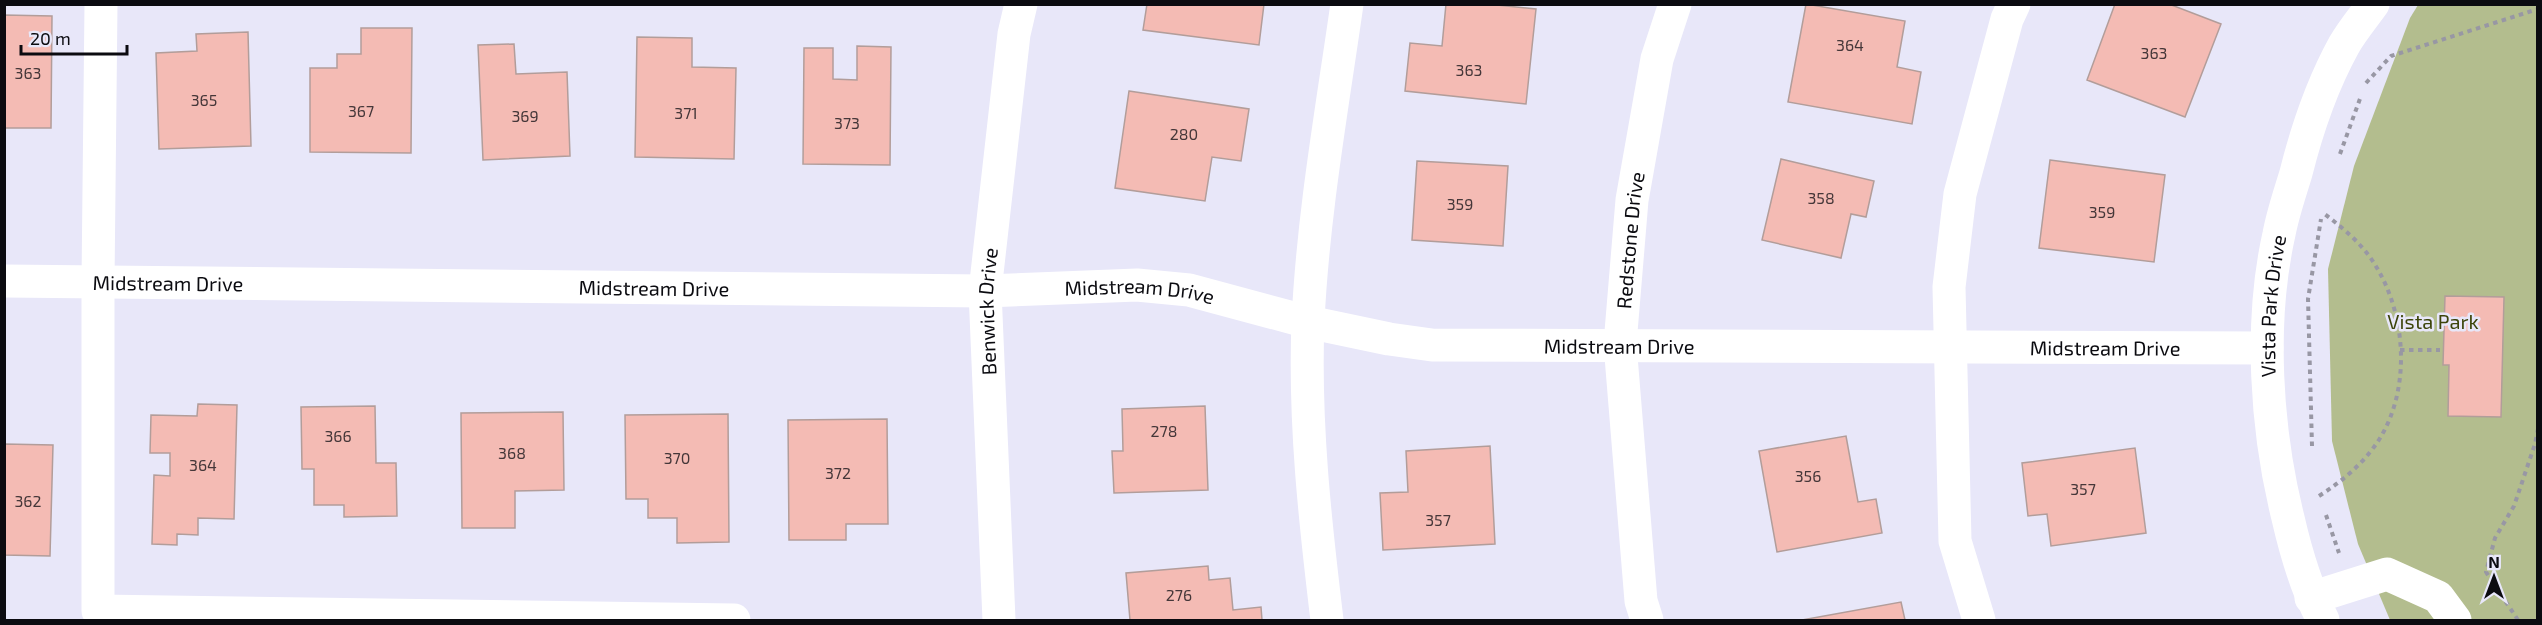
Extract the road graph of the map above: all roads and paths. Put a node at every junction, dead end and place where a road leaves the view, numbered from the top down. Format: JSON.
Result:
{"nodes":[{"id":1,"x":101,"y":4,"type":"edge"},
{"id":2,"x":1021,"y":4,"type":"edge"},
{"id":3,"x":1347,"y":4,"type":"edge"},
{"id":4,"x":1675,"y":4,"type":"edge"},
{"id":5,"x":2014,"y":4,"type":"edge"},
{"id":6,"x":2373,"y":4,"type":"edge"},
{"id":7,"x":2538,"y":9,"type":"edge"},
{"id":8,"x":2366,"y":84,"type":"dead end"},
{"id":9,"x":2361,"y":95,"type":"dead end"},
{"id":10,"x":2337,"y":162,"type":"dead end"},
{"id":11,"x":2325,"y":203,"type":"dead end"},
{"id":12,"x":2322,"y":212,"type":"junction"},
{"id":13,"x":4,"y":281,"type":"edge"},
{"id":14,"x":98,"y":282,"type":"junction"},
{"id":15,"x":986,"y":291,"type":"junction"},
{"id":16,"x":1308,"y":322,"type":"junction"},
{"id":17,"x":1620,"y":344,"type":"junction"},
{"id":18,"x":1951,"y":346,"type":"junction"},
{"id":19,"x":2267,"y":348,"type":"junction"},
{"id":20,"x":2400,"y":350,"type":"junction"},
{"id":21,"x":2440,"y":350,"type":"dead end"},
{"id":22,"x":2538,"y":429,"type":"edge"},
{"id":23,"x":2313,"y":453,"type":"dead end"},
{"id":24,"x":2317,"y":490,"type":"dead end"},
{"id":25,"x":2319,"y":496,"type":"junction"},
{"id":26,"x":2350,"y":586,"type":"junction"},
{"id":27,"x":2317,"y":609,"type":"edge"},
{"id":28,"x":734,"y":621,"type":"edge"},
{"id":29,"x":999,"y":621,"type":"edge"},
{"id":30,"x":1328,"y":621,"type":"edge"},
{"id":31,"x":1647,"y":621,"type":"edge"},
{"id":32,"x":1979,"y":621,"type":"edge"},
{"id":33,"x":2455,"y":621,"type":"edge"},
{"id":34,"x":2518,"y":621,"type":"edge"}],
"edges":[{"from":1,"to":14,"type":"street"},
{"from":2,"to":15,"type":"street","name":"Benwick Drive"},
{"from":3,"to":16,"type":"street"},
{"from":4,"to":17,"type":"street","name":"Redstone Drive"},
{"from":5,"to":18,"type":"street"},
{"from":6,"to":19,"type":"street","name":"Vista Park Drive"},
{"from":7,"to":8,"type":"path"},
{"from":9,"to":10,"type":"path"},
{"from":11,"to":12,"type":"path"},
{"from":12,"to":20,"type":"path"},
{"from":12,"to":23,"type":"path"},
{"from":13,"to":14,"type":"street","name":"Midstream Drive"},
{"from":14,"to":15,"type":"street","name":"Midstream Drive"},
{"from":14,"to":28,"type":"street"},
{"from":15,"to":16,"type":"street","name":"Midstream Drive"},
{"from":15,"to":29,"type":"street","name":"Benwick Drive"},
{"from":16,"to":17,"type":"street","name":"Midstream Drive"},
{"from":16,"to":30,"type":"street"},
{"from":17,"to":18,"type":"street","name":"Midstream Drive"},
{"from":17,"to":31,"type":"street","name":"Redstone Drive"},
{"from":18,"to":19,"type":"street","name":"Midstream Drive"},
{"from":18,"to":32,"type":"street"},
{"from":19,"to":27,"type":"street","name":"Vista Park Drive"},
{"from":20,"to":21,"type":"path"},
{"from":20,"to":25,"type":"path"},
{"from":22,"to":34,"type":"path"},
{"from":24,"to":25,"type":"path"},
{"from":25,"to":26,"type":"path"},
{"from":26,"to":27,"type":"street"},
{"from":26,"to":33,"type":"street"}]}
